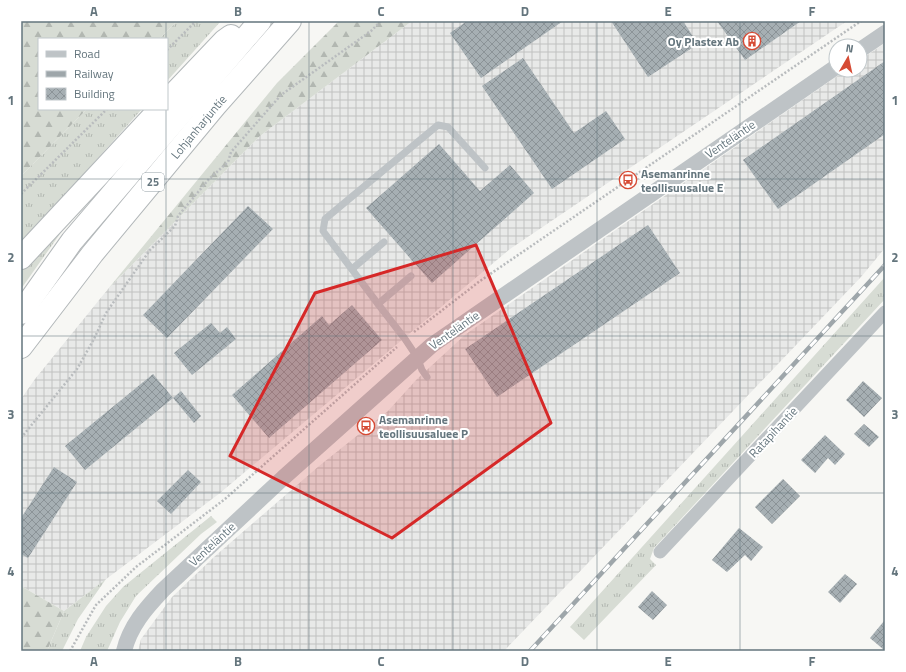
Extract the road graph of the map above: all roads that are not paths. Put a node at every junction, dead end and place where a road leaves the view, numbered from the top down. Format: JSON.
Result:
{"nodes":[{"id":1,"x":252,"y":21,"type":"edge"},
{"id":2,"x":260,"y":21,"type":"edge"},
{"id":3,"x":290,"y":21,"type":"edge"},
{"id":4,"x":885,"y":33,"type":"edge"},
{"id":5,"x":868,"y":45,"type":"edge"},
{"id":6,"x":828,"y":72,"type":"edge"},
{"id":7,"x":168,"y":100,"type":"edge"},
{"id":8,"x":159,"y":110,"type":"edge"},
{"id":9,"x":485,"y":168,"type":"dead end"},
{"id":10,"x":384,"y":242,"type":"dead end"},
{"id":11,"x":21,"y":258,"type":"edge"},
{"id":12,"x":352,"y":268,"type":"junction"},
{"id":13,"x":411,"y":276,"type":"dead end"},
{"id":14,"x":378,"y":304,"type":"junction"},
{"id":15,"x":885,"y":312,"type":"edge"},
{"id":16,"x":21,"y":313,"type":"edge"},
{"id":17,"x":21,"y":347,"type":"edge"},
{"id":18,"x":417,"y":357,"type":"junction"},
{"id":19,"x":427,"y":377,"type":"dead end"},
{"id":20,"x":660,"y":552,"type":"dead end"},
{"id":21,"x":124,"y":651,"type":"edge"}],
"edges":[{"from":1,"to":7,"type":"highway"},
{"from":2,"to":16,"type":"highway","name":"Lohjanharjuntie","number":"25"},
{"from":3,"to":17,"type":"highway","name":"Lohjanharjuntie","number":"25"},
{"from":4,"to":5,"type":"street"},
{"from":6,"to":18,"type":"street","name":"Venteläntie"},
{"from":8,"to":11,"type":"highway"},
{"from":9,"to":12,"type":"lane"},
{"from":10,"to":12,"type":"lane"},
{"from":12,"to":14,"type":"lane"},
{"from":13,"to":14,"type":"lane"},
{"from":14,"to":18,"type":"lane"},
{"from":15,"to":20,"type":"street","name":"Ratapihantie"},
{"from":18,"to":19,"type":"lane"},
{"from":18,"to":21,"type":"street","name":"Venteläntie"}]}
